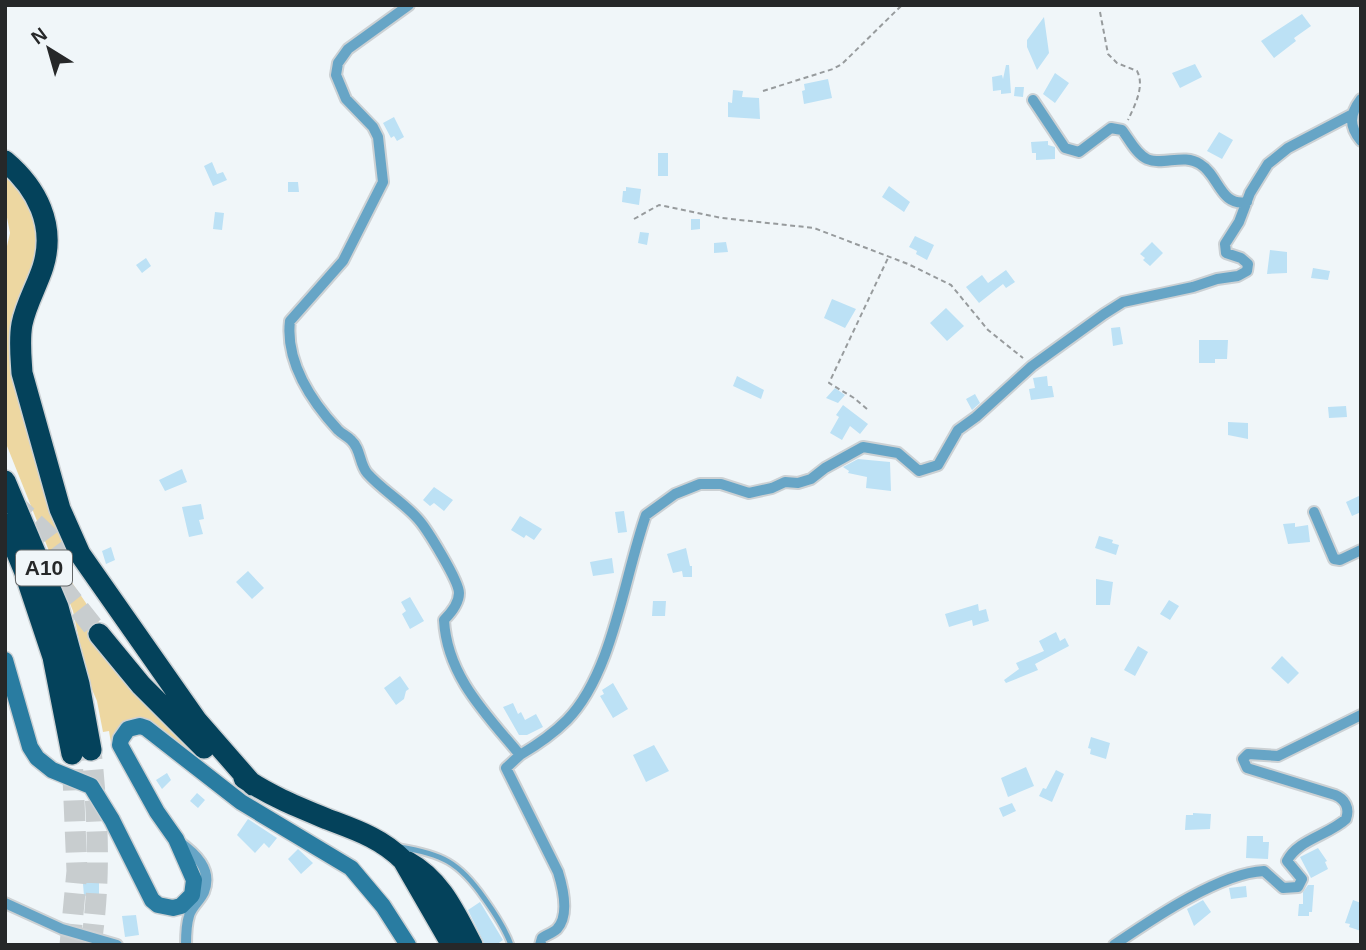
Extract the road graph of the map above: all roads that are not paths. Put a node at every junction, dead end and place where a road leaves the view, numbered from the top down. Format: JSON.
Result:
{"nodes":[{"id":1,"x":408,"y":5,"type":"edge"},
{"id":2,"x":1361,"y":99,"type":"edge"},
{"id":3,"x":1033,"y":100,"type":"dead end"},
{"id":4,"x":1351,"y":115,"type":"junction"},
{"id":5,"x":1361,"y":141,"type":"edge"},
{"id":6,"x":5,"y":161,"type":"edge"},
{"id":7,"x":1247,"y":202,"type":"junction"},
{"id":8,"x":6,"y":481,"type":"edge"},
{"id":9,"x":1314,"y":512,"type":"dead end"},
{"id":10,"x":5,"y":524,"type":"edge"},
{"id":11,"x":1361,"y":550,"type":"edge"},
{"id":12,"x":5,"y":558,"type":"edge"},
{"id":13,"x":66,"y":560,"type":"tunnel mouth"},
{"id":14,"x":43,"y":624,"type":"junction"},
{"id":15,"x":99,"y":634,"type":"tunnel mouth"},
{"id":16,"x":5,"y":660,"type":"edge"},
{"id":17,"x":1361,"y":715,"type":"edge"},
{"id":18,"x":191,"y":734,"type":"junction"},
{"id":19,"x":520,"y":755,"type":"junction"},
{"id":20,"x":254,"y":785,"type":"junction"},
{"id":21,"x":176,"y":839,"type":"junction"},
{"id":22,"x":385,"y":844,"type":"junction"},
{"id":23,"x":403,"y":860,"type":"junction"},
{"id":24,"x":5,"y":903,"type":"edge"},
{"id":25,"x":117,"y":945,"type":"edge"},
{"id":26,"x":186,"y":945,"type":"edge"},
{"id":27,"x":408,"y":945,"type":"edge"},
{"id":28,"x":452,"y":945,"type":"edge"},
{"id":29,"x":472,"y":945,"type":"edge"},
{"id":30,"x":511,"y":945,"type":"edge"},
{"id":31,"x":540,"y":945,"type":"edge"},
{"id":32,"x":1114,"y":945,"type":"edge"}],
"edges":[{"from":1,"to":19,"type":"street"},
{"from":2,"to":4,"type":"street"},
{"from":3,"to":7,"type":"street"},
{"from":4,"to":5,"type":"street"},
{"from":4,"to":7,"type":"street"},
{"from":6,"to":20,"type":"highway"},
{"from":7,"to":19,"type":"street"},
{"from":8,"to":14,"type":"highway","number":"A10"},
{"from":9,"to":11,"type":"street"},
{"from":10,"to":14,"type":"highway","number":"A10"},
{"from":12,"to":14,"type":"highway"},
{"from":13,"to":18,"type":"highway"},
{"from":15,"to":18,"type":"highway"},
{"from":16,"to":21,"type":"main road"},
{"from":17,"to":32,"type":"street"},
{"from":18,"to":20,"type":"highway"},
{"from":19,"to":31,"type":"street"},
{"from":20,"to":22,"type":"highway"},
{"from":21,"to":26,"type":"street"},
{"from":21,"to":27,"type":"main road"},
{"from":22,"to":23,"type":"highway"},
{"from":22,"to":30,"type":"lane"},
{"from":23,"to":28,"type":"highway"},
{"from":23,"to":29,"type":"highway"},
{"from":24,"to":25,"type":"street"}]}
